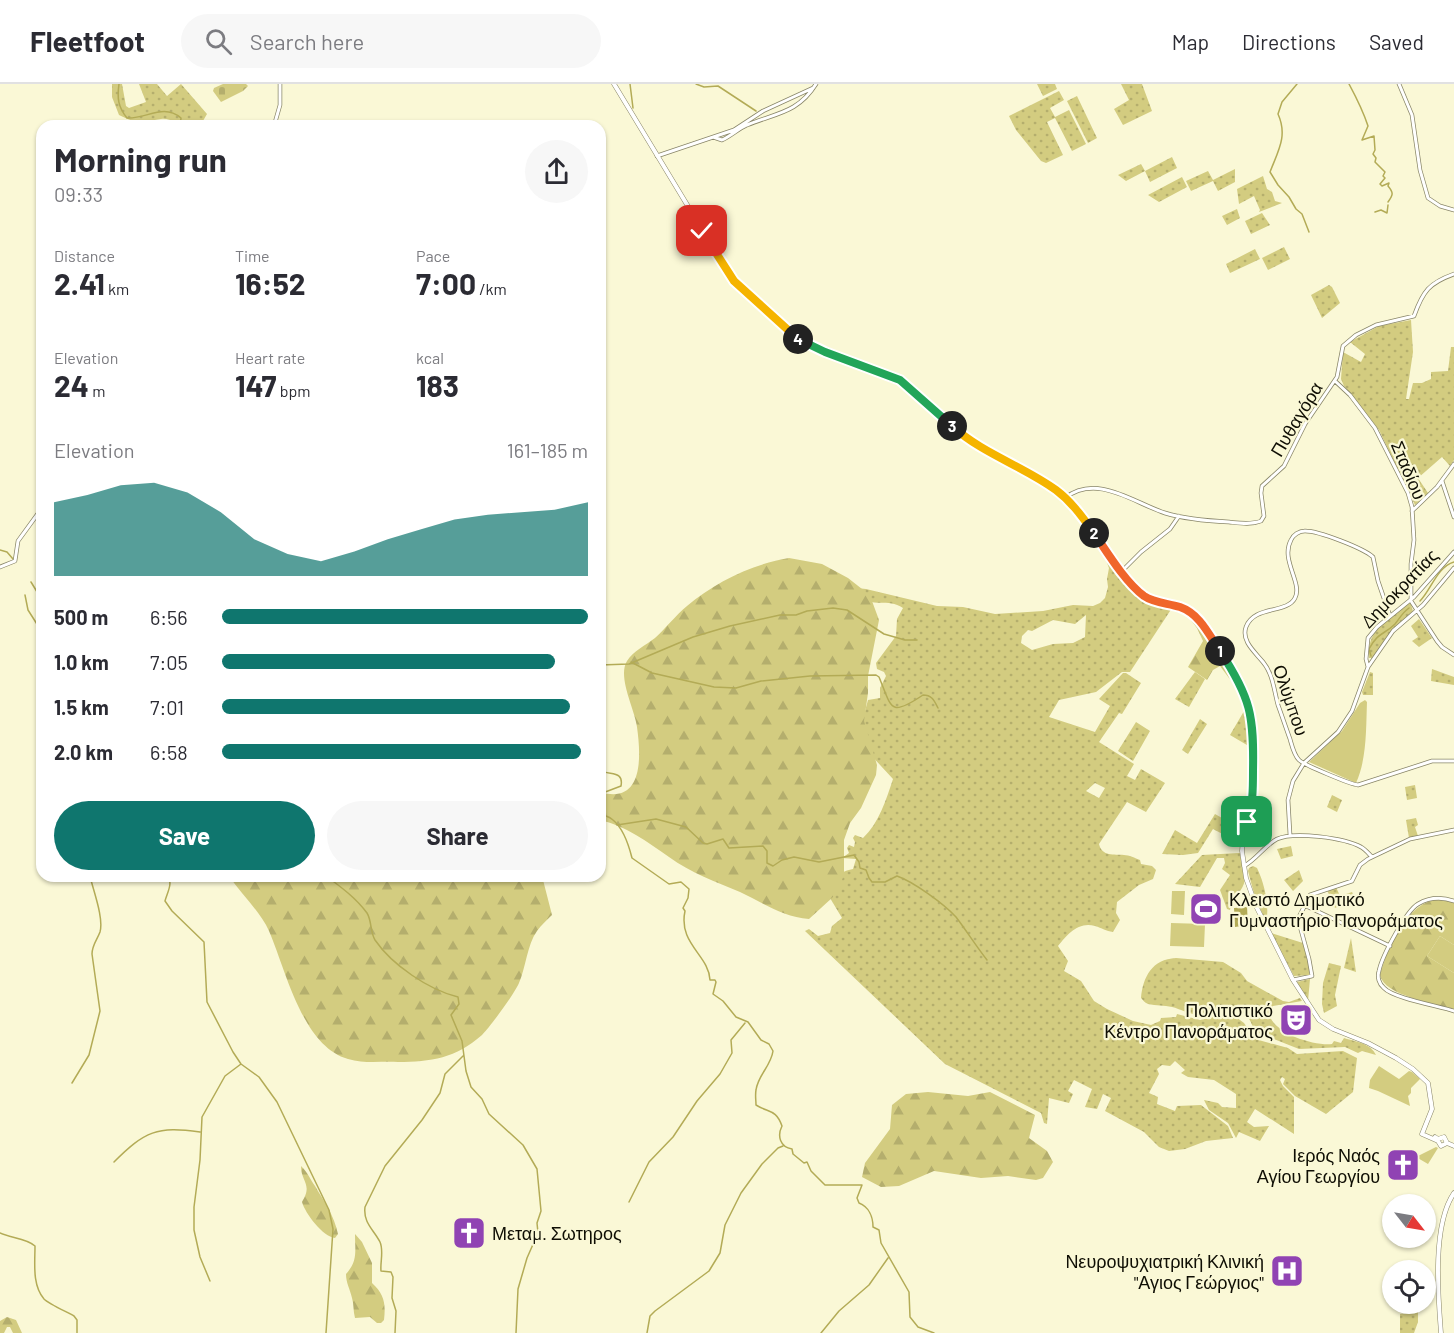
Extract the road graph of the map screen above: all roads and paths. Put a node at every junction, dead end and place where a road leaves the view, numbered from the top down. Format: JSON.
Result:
{"nodes":[{"id":1,"x":280,"y":84,"type":"edge"},
{"id":2,"x":614,"y":84,"type":"edge"},
{"id":3,"x":1399,"y":84,"type":"edge"},
{"id":4,"x":815,"y":86,"type":"edge"},
{"id":5,"x":276,"y":120,"type":"edge"},
{"id":6,"x":713,"y":137,"type":"junction"},
{"id":7,"x":657,"y":156,"type":"junction"},
{"id":8,"x":1454,"y":210,"type":"edge"},
{"id":9,"x":1454,"y":274,"type":"edge"},
{"id":10,"x":1339,"y":373,"type":"junction"},
{"id":11,"x":1335,"y":381,"type":"junction"},
{"id":12,"x":1344,"y":389,"type":"junction"},
{"id":13,"x":1454,"y":464,"type":"edge"},
{"id":14,"x":1442,"y":481,"type":"junction"},
{"id":15,"x":1065,"y":498,"type":"junction"},
{"id":16,"x":1412,"y":511,"type":"junction"},
{"id":17,"x":36,"y":516,"type":"edge"},
{"id":18,"x":1179,"y":516,"type":"junction"},
{"id":19,"x":1454,"y":517,"type":"edge"},
{"id":20,"x":1454,"y":552,"type":"edge"},
{"id":21,"x":0,"y":567,"type":"edge"},
{"id":22,"x":1454,"y":568,"type":"edge"},
{"id":23,"x":1122,"y":571,"type":"junction"},
{"id":24,"x":1412,"y":599,"type":"junction"},
{"id":25,"x":1417,"y":611,"type":"junction"},
{"id":26,"x":1390,"y":616,"type":"junction"},
{"id":27,"x":1454,"y":655,"type":"edge"},
{"id":28,"x":1368,"y":667,"type":"junction"},
{"id":29,"x":1454,"y":761,"type":"edge"},
{"id":30,"x":1304,"y":763,"type":"junction"},
{"id":31,"x":1454,"y":830,"type":"edge"},
{"id":32,"x":1290,"y":835,"type":"junction"},
{"id":33,"x":1372,"y":857,"type":"junction"},
{"id":34,"x":1244,"y":866,"type":"junction"},
{"id":35,"x":1454,"y":900,"type":"edge"},
{"id":36,"x":1304,"y":904,"type":"junction"},
{"id":37,"x":1390,"y":946,"type":"junction"},
{"id":38,"x":1293,"y":980,"type":"junction"},
{"id":39,"x":1454,"y":1011,"type":"edge"},
{"id":40,"x":1454,"y":1146,"type":"edge"},
{"id":41,"x":1454,"y":1193,"type":"edge"},
{"id":42,"x":1440,"y":1333,"type":"edge"}],
"edges":[{"from":1,"to":5,"type":"street"},
{"from":2,"to":7,"type":"main road"},
{"from":3,"to":8,"type":"street"},
{"from":4,"to":6,"type":"street"},
{"from":4,"to":6,"type":"street"},
{"from":6,"to":7,"type":"street"},
{"from":7,"to":15,"type":"main road"},
{"from":9,"to":10,"type":"street","name":"Πυθαγόρα"},
{"from":10,"to":11,"type":"street","name":"Πυθαγόρα"},
{"from":10,"to":12,"type":"street"},
{"from":11,"to":12,"type":"street","name":"Σταδίου"},
{"from":11,"to":18,"type":"street","name":"Πυθαγόρα"},
{"from":12,"to":16,"type":"street","name":"Σταδίου"},
{"from":13,"to":14,"type":"street"},
{"from":14,"to":16,"type":"street"},
{"from":14,"to":19,"type":"street"},
{"from":15,"to":18,"type":"street"},
{"from":15,"to":23,"type":"main road"},
{"from":16,"to":24,"type":"street","name":"Σταδίου"},
{"from":17,"to":21,"type":"street"},
{"from":18,"to":23,"type":"street"},
{"from":20,"to":24,"type":"street","name":"Δημοκρατίας"},
{"from":22,"to":25,"type":"street"},
{"from":23,"to":34,"type":"main road"},
{"from":24,"to":25,"type":"street","name":"Σταδίου"},
{"from":24,"to":26,"type":"street","name":"Δημοκρατίας"},
{"from":25,"to":27,"type":"street","name":"Σταδίου"},
{"from":25,"to":28,"type":"street"},
{"from":26,"to":28,"type":"street","name":"Δημοκρατίας"},
{"from":26,"to":30,"type":"street","name":"Ολύμπου"},
{"from":28,"to":30,"type":"street","name":"Δημοκρατίας"},
{"from":29,"to":30,"type":"street","name":"Ολύμπου"},
{"from":30,"to":32,"type":"street","name":"Δημοκρατίας"},
{"from":31,"to":33,"type":"street"},
{"from":32,"to":33,"type":"street"},
{"from":32,"to":34,"type":"street"},
{"from":33,"to":36,"type":"street"},
{"from":34,"to":38,"type":"main road"},
{"from":35,"to":37,"type":"street"},
{"from":36,"to":37,"type":"street"},
{"from":36,"to":38,"type":"street"},
{"from":37,"to":39,"type":"street"},
{"from":38,"to":40,"type":"main road"},
{"from":41,"to":42,"type":"main road"}]}
